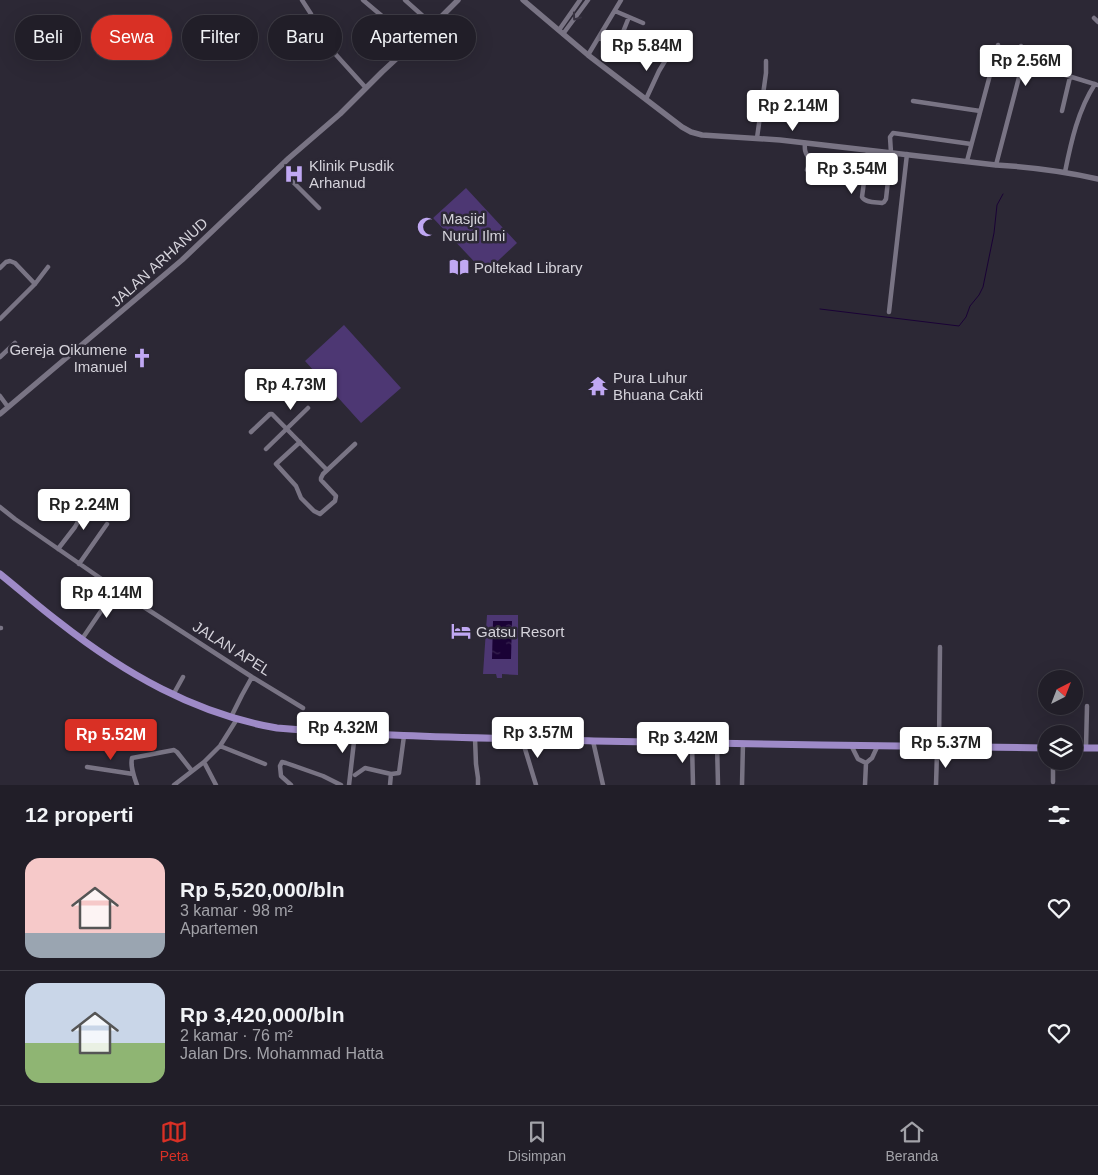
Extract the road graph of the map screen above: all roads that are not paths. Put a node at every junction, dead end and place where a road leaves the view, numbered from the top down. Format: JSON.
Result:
{"nodes":[{"id":1,"x":302,"y":0,"type":"edge"},
{"id":2,"x":363,"y":0,"type":"edge"},
{"id":3,"x":405,"y":0,"type":"edge"},
{"id":4,"x":458,"y":0,"type":"edge"},
{"id":5,"x":523,"y":0,"type":"edge"},
{"id":6,"x":580,"y":0,"type":"edge"},
{"id":7,"x":588,"y":0,"type":"edge"},
{"id":8,"x":621,"y":0,"type":"edge"},
{"id":9,"x":615,"y":10,"type":"junction"},
{"id":10,"x":311,"y":14,"type":"dead end"},
{"id":11,"x":381,"y":15,"type":"edge"},
{"id":12,"x":422,"y":15,"type":"edge"},
{"id":13,"x":443,"y":15,"type":"edge"},
{"id":14,"x":629,"y":17,"type":"junction"},
{"id":15,"x":643,"y":22,"type":"dead end"},
{"id":16,"x":561,"y":32,"type":"junction"},
{"id":17,"x":599,"y":37,"type":"junction"},
{"id":18,"x":998,"y":44,"type":"dead end"},
{"id":19,"x":1021,"y":46,"type":"dead end"},
{"id":20,"x":666,"y":51,"type":"dead end"},
{"id":21,"x":588,"y":55,"type":"junction"},
{"id":22,"x":341,"y":60,"type":"edge"},
{"id":23,"x":396,"y":60,"type":"edge"},
{"id":24,"x":766,"y":61,"type":"dead end"},
{"id":25,"x":1022,"y":62,"type":"junction"},
{"id":26,"x":1070,"y":77,"type":"junction"},
{"id":27,"x":1096,"y":84,"type":"edge"},
{"id":28,"x":366,"y":88,"type":"junction"},
{"id":29,"x":646,"y":98,"type":"junction"},
{"id":30,"x":913,"y":100,"type":"dead end"},
{"id":31,"x":980,"y":111,"type":"junction"},
{"id":32,"x":1062,"y":111,"type":"dead end"},
{"id":33,"x":757,"y":138,"type":"junction"},
{"id":34,"x":805,"y":144,"type":"junction"},
{"id":35,"x":971,"y":144,"type":"junction"},
{"id":36,"x":868,"y":151,"type":"junction"},
{"id":37,"x":891,"y":153,"type":"junction"},
{"id":38,"x":907,"y":154,"type":"junction"},
{"id":39,"x":867,"y":159,"type":"junction"},
{"id":40,"x":890,"y":161,"type":"junction"},
{"id":41,"x":966,"y":161,"type":"junction"},
{"id":42,"x":996,"y":164,"type":"junction"},
{"id":43,"x":807,"y":170,"type":"dead end"},
{"id":44,"x":1065,"y":172,"type":"junction"},
{"id":45,"x":1098,"y":179,"type":"edge"},
{"id":46,"x":292,"y":181,"type":"dead end"},
{"id":47,"x":319,"y":208,"type":"dead end"},
{"id":48,"x":48,"y":267,"type":"dead end"},
{"id":49,"x":0,"y":268,"type":"edge"},
{"id":50,"x":35,"y":284,"type":"junction"},
{"id":51,"x":889,"y":312,"type":"dead end"},
{"id":52,"x":0,"y":319,"type":"edge"},
{"id":53,"x":15,"y":343,"type":"dead end"},
{"id":54,"x":0,"y":356,"type":"edge"},
{"id":55,"x":0,"y":396,"type":"edge"},
{"id":56,"x":8,"y":407,"type":"junction"},
{"id":57,"x":308,"y":408,"type":"dead end"},
{"id":58,"x":0,"y":414,"type":"edge"},
{"id":59,"x":287,"y":429,"type":"junction"},
{"id":60,"x":251,"y":432,"type":"dead end"},
{"id":61,"x":300,"y":442,"type":"junction"},
{"id":62,"x":355,"y":444,"type":"dead end"},
{"id":63,"x":266,"y":448,"type":"dead end"},
{"id":64,"x":327,"y":470,"type":"junction"},
{"id":65,"x":90,"y":500,"type":"dead end"},
{"id":66,"x":0,"y":507,"type":"edge"},
{"id":67,"x":107,"y":524,"type":"dead end"},
{"id":68,"x":58,"y":549,"type":"junction"},
{"id":69,"x":80,"y":564,"type":"junction"},
{"id":70,"x":0,"y":574,"type":"edge"},
{"id":71,"x":116,"y":589,"type":"junction"},
{"id":72,"x":82,"y":639,"type":"junction"},
{"id":73,"x":940,"y":647,"type":"dead end"},
{"id":74,"x":184,"y":677,"type":"dead end"},
{"id":75,"x":252,"y":677,"type":"junction"},
{"id":76,"x":173,"y":695,"type":"junction"},
{"id":77,"x":1088,"y":706,"type":"dead end"},
{"id":78,"x":303,"y":708,"type":"dead end"},
{"id":79,"x":234,"y":718,"type":"junction"},
{"id":80,"x":355,"y":733,"type":"junction"},
{"id":81,"x":404,"y":736,"type":"junction"},
{"id":82,"x":475,"y":738,"type":"junction"},
{"id":83,"x":522,"y":739,"type":"junction"},
{"id":84,"x":593,"y":741,"type":"junction"},
{"id":85,"x":692,"y":743,"type":"junction"},
{"id":86,"x":743,"y":743,"type":"junction"},
{"id":87,"x":717,"y":744,"type":"junction"},
{"id":88,"x":222,"y":745,"type":"junction"},
{"id":89,"x":851,"y":745,"type":"junction"},
{"id":90,"x":878,"y":746,"type":"junction"},
{"id":91,"x":1038,"y":748,"type":"edge"},
{"id":92,"x":1086,"y":748,"type":"joint"},
{"id":93,"x":1098,"y":748,"type":"edge"},
{"id":94,"x":938,"y":749,"type":"junction"},
{"id":95,"x":204,"y":762,"type":"junction"},
{"id":96,"x":866,"y":763,"type":"junction"},
{"id":97,"x":265,"y":764,"type":"dead end"},
{"id":98,"x":87,"y":767,"type":"dead end"},
{"id":99,"x":1053,"y":770,"type":"edge"},
{"id":100,"x":192,"y":771,"type":"junction"},
{"id":101,"x":132,"y":774,"type":"junction"},
{"id":102,"x":391,"y":774,"type":"junction"},
{"id":103,"x":355,"y":775,"type":"dead end"},
{"id":104,"x":1053,"y":782,"type":"dead end"},
{"id":105,"x":137,"y":785,"type":"edge"},
{"id":106,"x":174,"y":785,"type":"edge"},
{"id":107,"x":216,"y":785,"type":"edge"},
{"id":108,"x":291,"y":785,"type":"edge"},
{"id":109,"x":341,"y":785,"type":"edge"},
{"id":110,"x":349,"y":785,"type":"edge"},
{"id":111,"x":390,"y":785,"type":"edge"},
{"id":112,"x":478,"y":785,"type":"edge"},
{"id":113,"x":536,"y":785,"type":"edge"},
{"id":114,"x":602,"y":785,"type":"edge"},
{"id":115,"x":693,"y":785,"type":"edge"},
{"id":116,"x":718,"y":785,"type":"edge"},
{"id":117,"x":742,"y":785,"type":"edge"},
{"id":118,"x":865,"y":785,"type":"edge"},
{"id":119,"x":936,"y":785,"type":"edge"}],
"edges":[{"from":1,"to":10,"type":"street"},
{"from":2,"to":11,"type":"street"},
{"from":3,"to":12,"type":"street"},
{"from":4,"to":13,"type":"street","name":"JALAN ARHANUD"},
{"from":5,"to":16,"type":"street"},
{"from":6,"to":16,"type":"street"},
{"from":7,"to":16,"type":"street","one_way":true},
{"from":8,"to":9,"type":"street"},
{"from":9,"to":14,"type":"street"},
{"from":9,"to":17,"type":"street"},
{"from":14,"to":15,"type":"street"},
{"from":14,"to":17,"type":"street"},
{"from":16,"to":21,"type":"street"},
{"from":17,"to":21,"type":"street"},
{"from":18,"to":31,"type":"street"},
{"from":19,"to":25,"type":"street"},
{"from":20,"to":29,"type":"street"},
{"from":21,"to":29,"type":"street"},
{"from":22,"to":28,"type":"street"},
{"from":23,"to":28,"type":"street","name":"JALAN ARHANUD"},
{"from":24,"to":33,"type":"street"},
{"from":25,"to":26,"type":"street"},
{"from":25,"to":42,"type":"street"},
{"from":26,"to":27,"type":"street"},
{"from":26,"to":32,"type":"street"},
{"from":27,"to":44,"type":"street"},
{"from":28,"to":56,"type":"street","name":"JALAN ARHANUD"},
{"from":29,"to":33,"type":"street"},
{"from":30,"to":31,"type":"street"},
{"from":31,"to":35,"type":"street"},
{"from":33,"to":34,"type":"street"},
{"from":34,"to":36,"type":"street"},
{"from":34,"to":43,"type":"street"},
{"from":35,"to":37,"type":"street"},
{"from":35,"to":41,"type":"street"},
{"from":36,"to":37,"type":"street"},
{"from":36,"to":39,"type":"street"},
{"from":37,"to":38,"type":"street"},
{"from":37,"to":40,"type":"street"},
{"from":38,"to":41,"type":"street"},
{"from":38,"to":51,"type":"street"},
{"from":39,"to":40,"type":"street"},
{"from":39,"to":40,"type":"street"},
{"from":41,"to":42,"type":"street"},
{"from":42,"to":44,"type":"street"},
{"from":44,"to":45,"type":"street"},
{"from":46,"to":47,"type":"street"},
{"from":48,"to":50,"type":"street"},
{"from":49,"to":50,"type":"street"},
{"from":50,"to":52,"type":"street"},
{"from":53,"to":54,"type":"street"},
{"from":55,"to":56,"type":"street"},
{"from":56,"to":58,"type":"street","name":"JALAN ARHANUD"},
{"from":57,"to":59,"type":"street"},
{"from":59,"to":60,"type":"street"},
{"from":59,"to":61,"type":"street"},
{"from":59,"to":63,"type":"street"},
{"from":61,"to":64,"type":"street"},
{"from":61,"to":64,"type":"street"},
{"from":62,"to":64,"type":"street"},
{"from":65,"to":68,"type":"street"},
{"from":66,"to":68,"type":"street","name":"JALAN APEL"},
{"from":67,"to":69,"type":"street"},
{"from":68,"to":69,"type":"street","name":"JALAN APEL"},
{"from":69,"to":71,"type":"street","name":"JALAN APEL"},
{"from":70,"to":72,"type":"main road"},
{"from":71,"to":72,"type":"street"},
{"from":71,"to":75,"type":"street","name":"JALAN APEL"},
{"from":72,"to":76,"type":"main road"},
{"from":73,"to":94,"type":"street"},
{"from":74,"to":76,"type":"street"},
{"from":75,"to":78,"type":"street","name":"JALAN APEL"},
{"from":75,"to":79,"type":"street"},
{"from":76,"to":79,"type":"main road"},
{"from":77,"to":92,"type":"street"},
{"from":79,"to":80,"type":"main road"},
{"from":79,"to":88,"type":"street"},
{"from":80,"to":81,"type":"main road"},
{"from":80,"to":110,"type":"street"},
{"from":81,"to":82,"type":"main road"},
{"from":81,"to":102,"type":"street"},
{"from":82,"to":83,"type":"main road"},
{"from":82,"to":112,"type":"street"},
{"from":83,"to":84,"type":"main road"},
{"from":83,"to":113,"type":"street"},
{"from":84,"to":85,"type":"main road"},
{"from":84,"to":114,"type":"street"},
{"from":85,"to":87,"type":"main road"},
{"from":85,"to":115,"type":"street"},
{"from":86,"to":87,"type":"main road"},
{"from":86,"to":89,"type":"main road"},
{"from":86,"to":117,"type":"street"},
{"from":87,"to":116,"type":"street"},
{"from":88,"to":95,"type":"street"},
{"from":88,"to":97,"type":"street"},
{"from":89,"to":90,"type":"main road"},
{"from":89,"to":96,"type":"street"},
{"from":90,"to":94,"type":"main road"},
{"from":90,"to":96,"type":"street"},
{"from":91,"to":94,"type":"main road"},
{"from":92,"to":93,"type":"main road"},
{"from":94,"to":119,"type":"street"},
{"from":95,"to":100,"type":"street"},
{"from":95,"to":107,"type":"street"},
{"from":96,"to":118,"type":"street"},
{"from":98,"to":101,"type":"street"},
{"from":99,"to":104,"type":"street"},
{"from":100,"to":101,"type":"street"},
{"from":100,"to":106,"type":"street"},
{"from":101,"to":105,"type":"street"},
{"from":102,"to":103,"type":"street"},
{"from":102,"to":111,"type":"street"},
{"from":108,"to":109,"type":"street"}]}
